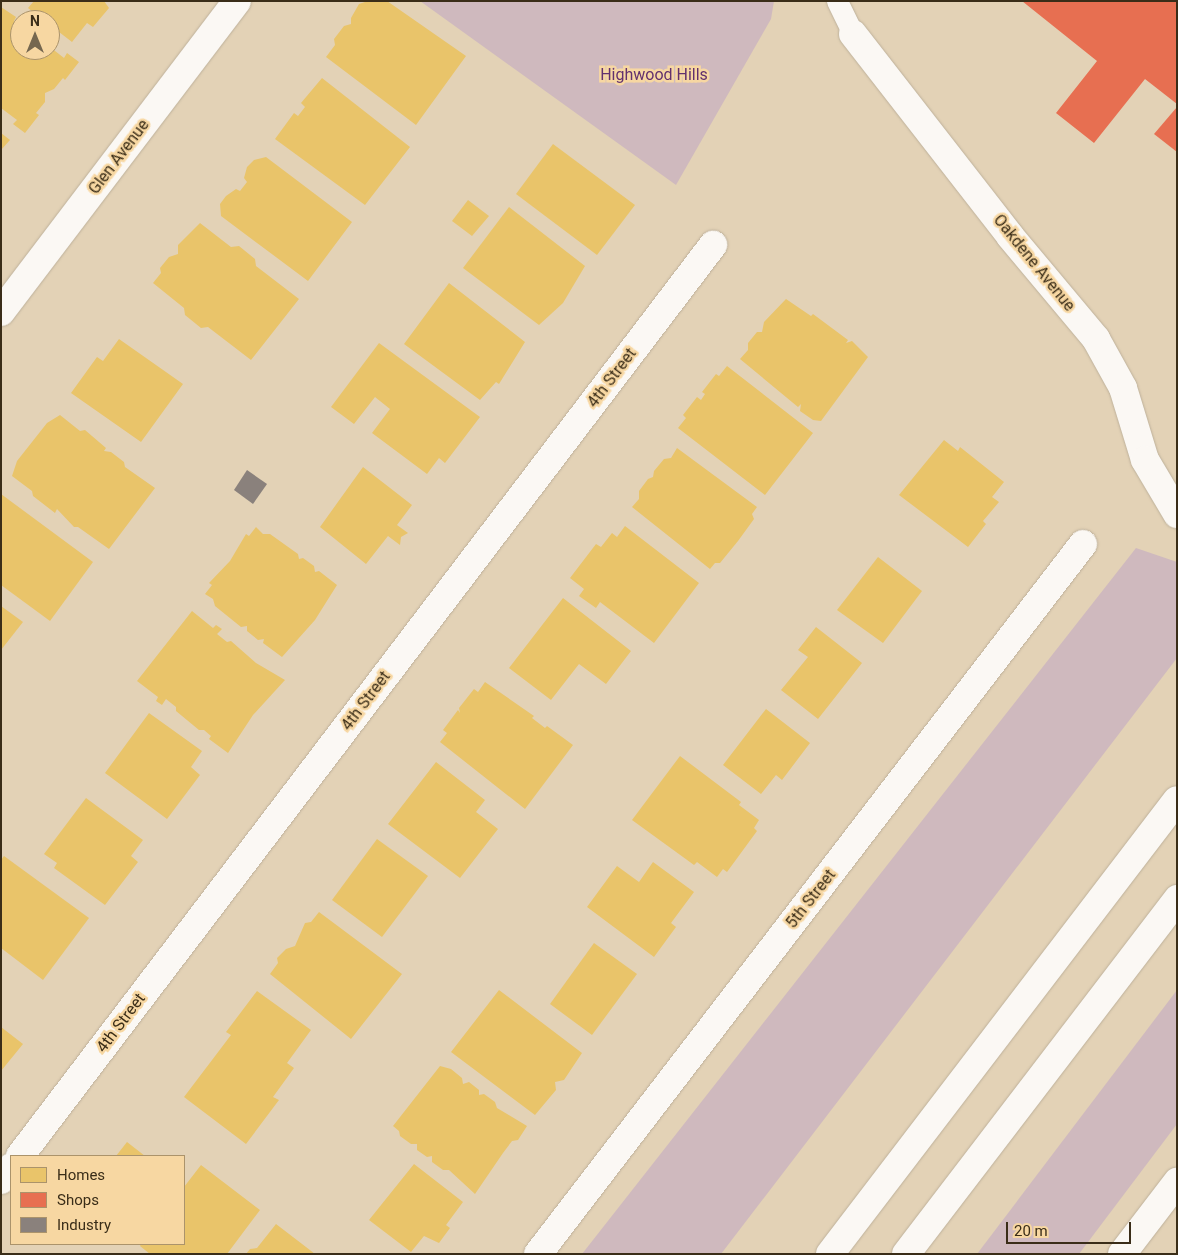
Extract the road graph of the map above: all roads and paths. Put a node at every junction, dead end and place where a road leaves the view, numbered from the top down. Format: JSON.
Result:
{"nodes":[{"id":1,"x":237,"y":1,"type":"edge"},
{"id":2,"x":837,"y":1,"type":"edge"},
{"id":3,"x":853,"y":34,"type":"joint"},
{"id":4,"x":713,"y":245,"type":"dead end"},
{"id":5,"x":1,"y":312,"type":"edge"},
{"id":6,"x":1177,"y":514,"type":"edge"},
{"id":7,"x":1083,"y":544,"type":"dead end"},
{"id":8,"x":1177,"y":800,"type":"edge"},
{"id":9,"x":1177,"y":899,"type":"edge"},
{"id":10,"x":21,"y":1155,"type":"edge"},
{"id":11,"x":10,"y":1168,"type":"edge"},
{"id":12,"x":1,"y":1180,"type":"edge"},
{"id":13,"x":1177,"y":1182,"type":"edge"},
{"id":14,"x":538,"y":1254,"type":"edge"},
{"id":15,"x":830,"y":1254,"type":"edge"},
{"id":16,"x":906,"y":1254,"type":"edge"},
{"id":17,"x":1122,"y":1254,"type":"edge"}],
"edges":[{"from":1,"to":5,"type":"main road","name":"Glen Avenue"},
{"from":2,"to":3,"type":"lane"},
{"from":3,"to":6,"type":"main road","name":"Oakdene Avenue"},
{"from":4,"to":10,"type":"main road","name":"4th Street"},
{"from":7,"to":14,"type":"main road","name":"5th Street"},
{"from":8,"to":15,"type":"main road"},
{"from":9,"to":16,"type":"main road"},
{"from":11,"to":12,"type":"main road"},
{"from":13,"to":17,"type":"main road"}]}
